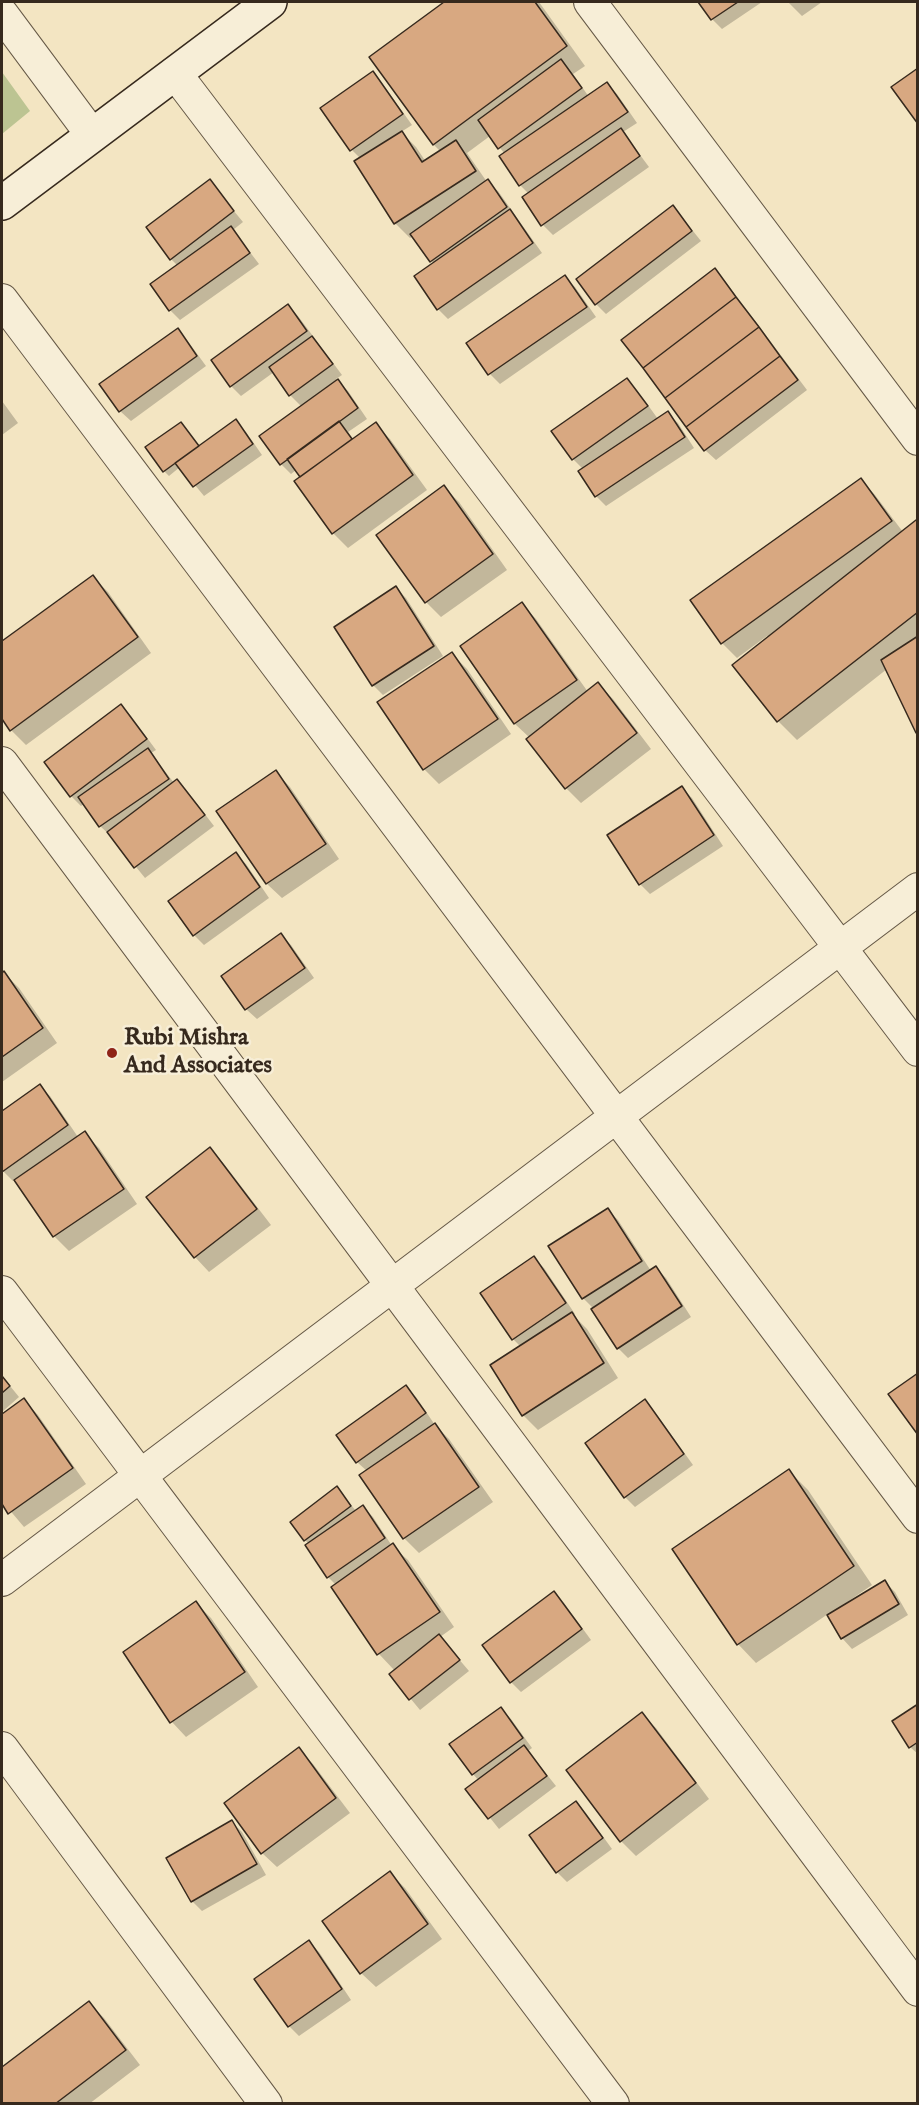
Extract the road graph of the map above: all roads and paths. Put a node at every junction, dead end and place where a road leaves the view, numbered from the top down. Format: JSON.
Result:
{"nodes":[{"id":1,"x":270,"y":2,"type":"edge"},
{"id":2,"x":590,"y":2,"type":"edge"},
{"id":3,"x":2,"y":14,"type":"edge"},
{"id":4,"x":175,"y":73,"type":"junction"},
{"id":5,"x":92,"y":135,"type":"junction"},
{"id":6,"x":2,"y":203,"type":"edge"},
{"id":7,"x":2,"y":300,"type":"edge"},
{"id":8,"x":918,"y":439,"type":"edge"},
{"id":9,"x":2,"y":763,"type":"edge"},
{"id":10,"x":918,"y":889,"type":"edge"},
{"id":11,"x":840,"y":948,"type":"junction"},
{"id":12,"x":918,"y":1050,"type":"edge"},
{"id":13,"x":616,"y":1116,"type":"junction"},
{"id":14,"x":392,"y":1286,"type":"junction"},
{"id":15,"x":2,"y":1292,"type":"edge"},
{"id":16,"x":140,"y":1476,"type":"junction"},
{"id":17,"x":918,"y":1517,"type":"edge"},
{"id":18,"x":2,"y":1580,"type":"edge"},
{"id":19,"x":2,"y":1748,"type":"edge"},
{"id":20,"x":918,"y":1990,"type":"edge"},
{"id":21,"x":266,"y":2103,"type":"edge"},
{"id":22,"x":613,"y":2103,"type":"edge"}],
"edges":[{"from":1,"to":4,"type":"main road"},
{"from":2,"to":8,"type":"street"},
{"from":3,"to":5,"type":"street"},
{"from":4,"to":5,"type":"main road"},
{"from":4,"to":11,"type":"street"},
{"from":5,"to":6,"type":"main road"},
{"from":7,"to":13,"type":"street"},
{"from":9,"to":14,"type":"street"},
{"from":10,"to":11,"type":"street"},
{"from":11,"to":12,"type":"street"},
{"from":11,"to":13,"type":"street"},
{"from":13,"to":14,"type":"street"},
{"from":13,"to":17,"type":"street"},
{"from":14,"to":16,"type":"street"},
{"from":14,"to":20,"type":"street"},
{"from":15,"to":16,"type":"street"},
{"from":16,"to":18,"type":"street"},
{"from":16,"to":22,"type":"street"},
{"from":19,"to":21,"type":"street"}]}
